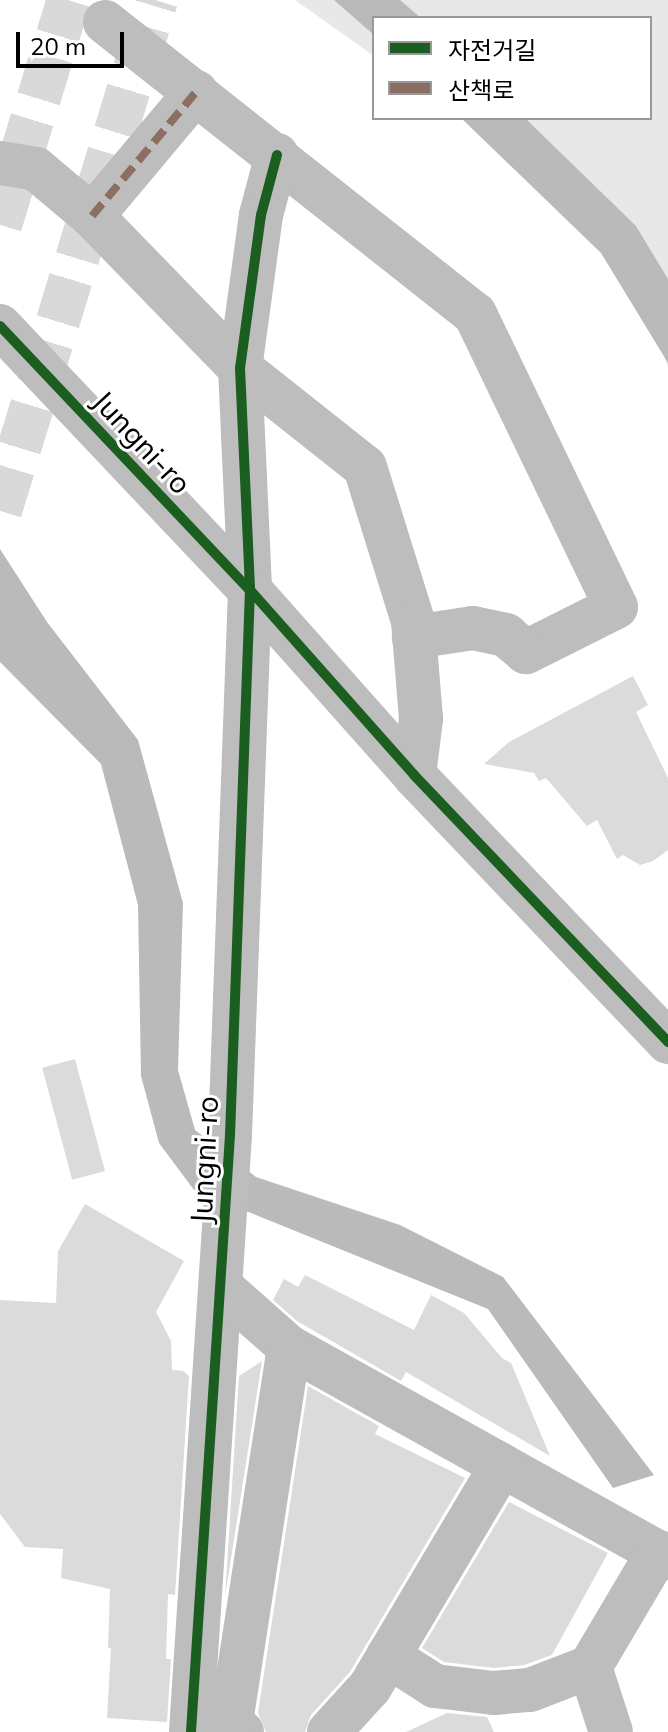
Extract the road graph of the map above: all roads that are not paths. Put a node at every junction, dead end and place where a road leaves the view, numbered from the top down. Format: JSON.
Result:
{"nodes":[{"id":1,"x":105,"y":22,"type":"dead end"},
{"id":2,"x":196,"y":92,"type":"junction"},
{"id":3,"x":277,"y":155,"type":"junction"},
{"id":4,"x":0,"y":163,"type":"edge"},
{"id":5,"x":92,"y":216,"type":"junction"},
{"id":6,"x":0,"y":326,"type":"edge"},
{"id":7,"x":240,"y":368,"type":"junction"},
{"id":8,"x":250,"y":590,"type":"junction"},
{"id":9,"x":414,"y":637,"type":"junction"},
{"id":10,"x":414,"y":775,"type":"junction"},
{"id":11,"x":668,"y":1042,"type":"edge"},
{"id":12,"x":221,"y":1287,"type":"junction"},
{"id":13,"x":289,"y":1347,"type":"junction"},
{"id":14,"x":502,"y":1465,"type":"junction"},
{"id":15,"x":663,"y":1555,"type":"edge"},
{"id":16,"x":590,"y":1667,"type":"junction"},
{"id":17,"x":379,"y":1671,"type":"junction"},
{"id":18,"x":191,"y":1732,"type":"edge"},
{"id":19,"x":242,"y":1732,"type":"edge"},
{"id":20,"x":329,"y":1732,"type":"edge"},
{"id":21,"x":611,"y":1732,"type":"edge"}],
"edges":[{"from":1,"to":2,"type":"street"},
{"from":2,"to":3,"type":"street"},
{"from":2,"to":5,"type":"street"},
{"from":3,"to":7,"type":"street"},
{"from":3,"to":9,"type":"street"},
{"from":4,"to":5,"type":"street"},
{"from":5,"to":7,"type":"street"},
{"from":6,"to":8,"type":"street","name":"Jungni-ro"},
{"from":7,"to":8,"type":"street"},
{"from":7,"to":9,"type":"street"},
{"from":8,"to":10,"type":"street","name":"Jungni-ro"},
{"from":8,"to":12,"type":"street","name":"Jungni-ro"},
{"from":9,"to":10,"type":"street"},
{"from":10,"to":11,"type":"street","name":"Jungni-ro"},
{"from":12,"to":13,"type":"street"},
{"from":12,"to":18,"type":"street","name":"Jungni-ro"},
{"from":13,"to":14,"type":"street"},
{"from":13,"to":19,"type":"street"},
{"from":14,"to":15,"type":"street"},
{"from":14,"to":17,"type":"street"},
{"from":15,"to":16,"type":"street"},
{"from":16,"to":17,"type":"street"},
{"from":16,"to":21,"type":"street"},
{"from":17,"to":20,"type":"street"}]}
